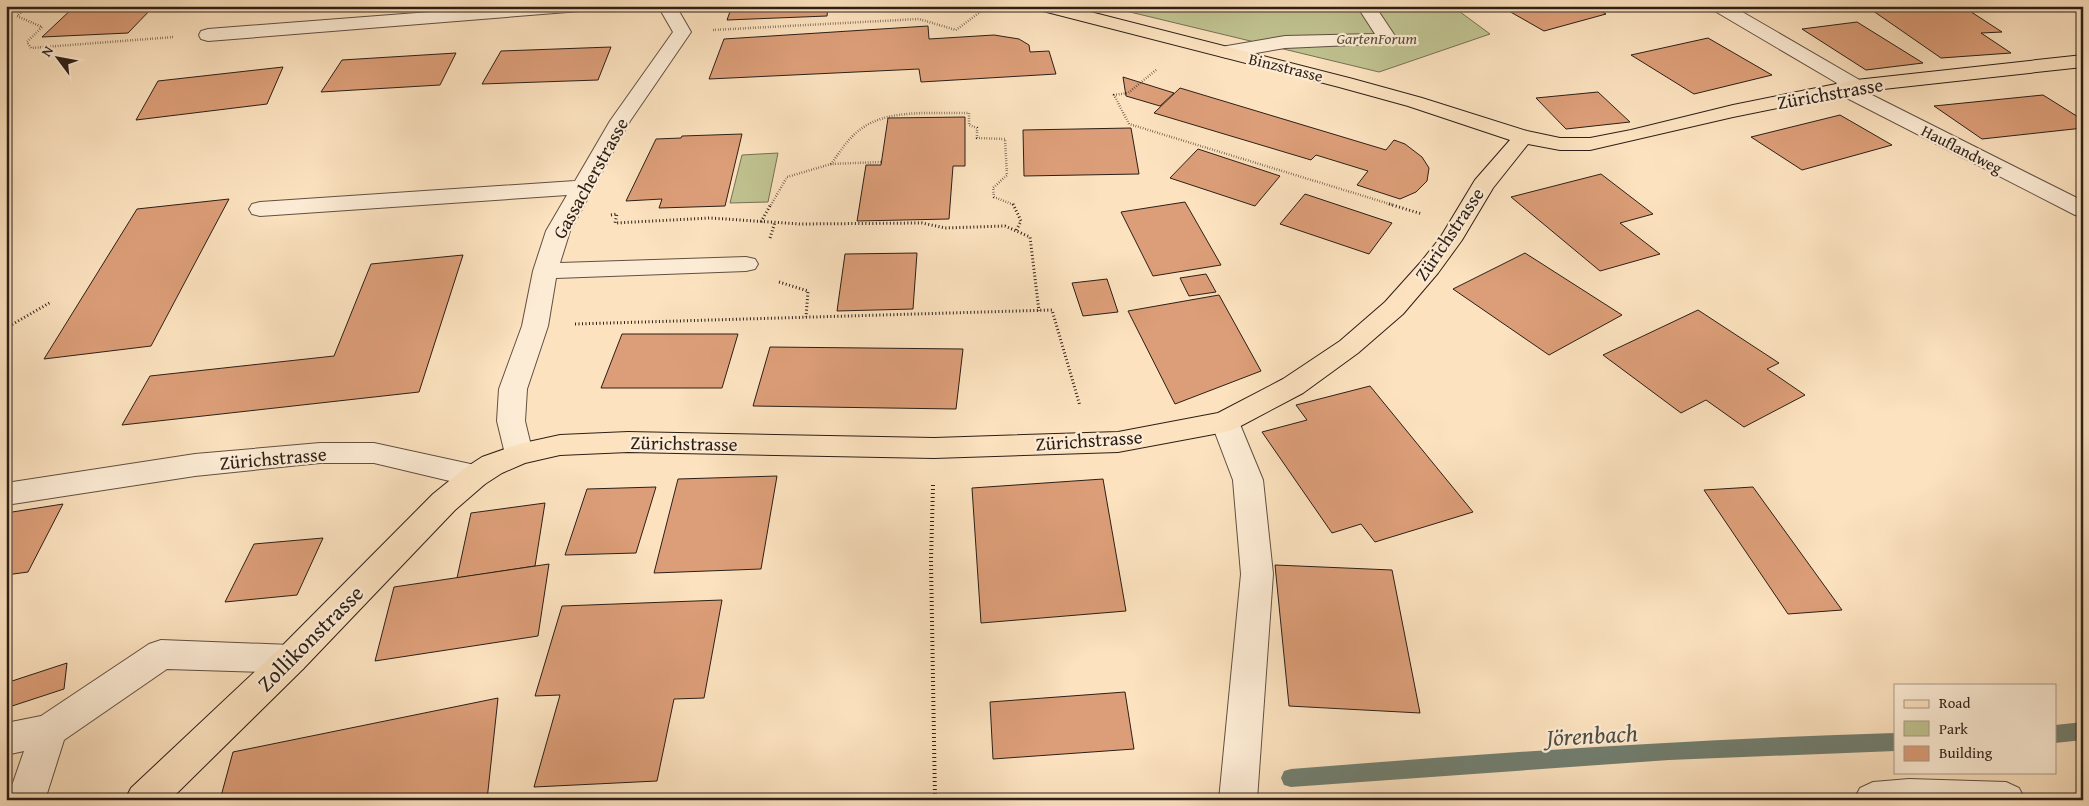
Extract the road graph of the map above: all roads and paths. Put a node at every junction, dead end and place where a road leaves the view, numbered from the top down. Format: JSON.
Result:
{"nodes":[{"id":1,"x":28,"y":6,"type":"edge"},
{"id":2,"x":580,"y":6,"type":"edge"},
{"id":3,"x":667,"y":6,"type":"edge"},
{"id":4,"x":988,"y":6,"type":"edge"},
{"id":5,"x":992,"y":6,"type":"edge"},
{"id":6,"x":1045,"y":6,"type":"edge"},
{"id":7,"x":1366,"y":6,"type":"edge"},
{"id":8,"x":1719,"y":6,"type":"edge"},
{"id":9,"x":1012,"y":11,"type":"dead end"},
{"id":10,"x":682,"y":32,"type":"junction"},
{"id":11,"x":208,"y":35,"type":"joint"},
{"id":12,"x":1227,"y":52,"type":"junction"},
{"id":13,"x":2083,"y":61,"type":"edge"},
{"id":14,"x":1156,"y":70,"type":"dead end"},
{"id":15,"x":1849,"y":87,"type":"junction"},
{"id":16,"x":1523,"y":137,"type":"junction"},
{"id":17,"x":881,"y":162,"type":"dead end"},
{"id":18,"x":831,"y":164,"type":"junction"},
{"id":19,"x":582,"y":187,"type":"junction"},
{"id":20,"x":260,"y":210,"type":"dead end"},
{"id":21,"x":2083,"y":210,"type":"edge"},
{"id":22,"x":566,"y":216,"type":"junction"},
{"id":23,"x":761,"y":222,"type":"junction"},
{"id":24,"x":775,"y":222,"type":"junction"},
{"id":25,"x":1458,"y":225,"type":"junction"},
{"id":26,"x":1016,"y":231,"type":"junction"},
{"id":27,"x":768,"y":242,"type":"dead end"},
{"id":28,"x":746,"y":264,"type":"dead end"},
{"id":29,"x":545,"y":271,"type":"junction"},
{"id":30,"x":793,"y":285,"type":"dead end"},
{"id":31,"x":51,"y":302,"type":"dead end"},
{"id":32,"x":1039,"y":310,"type":"junction"},
{"id":33,"x":806,"y":317,"type":"junction"},
{"id":34,"x":535,"y":326,"type":"junction"},
{"id":35,"x":6,"y":328,"type":"edge"},
{"id":36,"x":1078,"y":401,"type":"dead end"},
{"id":37,"x":1225,"y":422,"type":"junction"},
{"id":38,"x":934,"y":448,"type":"junction"},
{"id":39,"x":519,"y":454,"type":"junction"},
{"id":40,"x":475,"y":476,"type":"junction"},
{"id":41,"x":6,"y":494,"type":"edge"},
{"id":42,"x":290,"y":659,"type":"junction"},
{"id":43,"x":48,"y":730,"type":"junction"},
{"id":44,"x":6,"y":739,"type":"edge"},
{"id":45,"x":26,"y":800,"type":"edge"},
{"id":46,"x":144,"y":800,"type":"edge"},
{"id":47,"x":935,"y":800,"type":"edge"},
{"id":48,"x":1238,"y":800,"type":"edge"},
{"id":49,"x":1873,"y":800,"type":"edge"},
{"id":50,"x":2006,"y":800,"type":"edge"}],
"edges":[{"from":1,"to":11,"type":"path"},
{"from":2,"to":11,"type":"street"},
{"from":3,"to":10,"type":"street"},
{"from":4,"to":10,"type":"path"},
{"from":5,"to":9,"type":"path"},
{"from":6,"to":12,"type":"main road","name":"Binzstrasse"},
{"from":7,"to":12,"type":"street"},
{"from":8,"to":15,"type":"street","name":"Hauflandweg"},
{"from":10,"to":19,"type":"street","name":"Gassacherstrasse"},
{"from":12,"to":16,"type":"main road","name":"Binzstrasse"},
{"from":13,"to":15,"type":"main road","name":"Zürichstrasse"},
{"from":14,"to":25,"type":"path"},
{"from":15,"to":16,"type":"main road","name":"Zürichstrasse"},
{"from":15,"to":21,"type":"street","name":"Hauflandweg"},
{"from":16,"to":25,"type":"main road","name":"Zürichstrasse"},
{"from":17,"to":18,"type":"path"},
{"from":18,"to":23,"type":"path"},
{"from":18,"to":26,"type":"path"},
{"from":19,"to":20,"type":"street"},
{"from":19,"to":22,"type":"street","name":"Gassacherstrasse"},
{"from":22,"to":23,"type":"path"},
{"from":22,"to":29,"type":"street","name":"Gassacherstrasse"},
{"from":23,"to":24,"type":"path"},
{"from":24,"to":26,"type":"path"},
{"from":24,"to":27,"type":"path"},
{"from":25,"to":37,"type":"main road","name":"Zürichstrasse"},
{"from":26,"to":32,"type":"path"},
{"from":28,"to":29,"type":"street"},
{"from":29,"to":34,"type":"street","name":"Gassacherstrasse"},
{"from":30,"to":33,"type":"path"},
{"from":31,"to":35,"type":"path"},
{"from":32,"to":33,"type":"path"},
{"from":32,"to":36,"type":"path"},
{"from":33,"to":34,"type":"path"},
{"from":34,"to":39,"type":"street","name":"Gassacherstrasse"},
{"from":37,"to":38,"type":"main road","name":"Zürichstrasse"},
{"from":37,"to":48,"type":"street"},
{"from":38,"to":39,"type":"main road","name":"Zürichstrasse"},
{"from":38,"to":47,"type":"path"},
{"from":39,"to":40,"type":"main road","name":"Zürichstrasse"},
{"from":40,"to":41,"type":"street","name":"Zürichstrasse"},
{"from":40,"to":42,"type":"main road","name":"Zollikonstrasse"},
{"from":42,"to":43,"type":"street"},
{"from":42,"to":46,"type":"main road","name":"Zollikonstrasse"},
{"from":43,"to":44,"type":"street"},
{"from":43,"to":45,"type":"street"},
{"from":49,"to":50,"type":"street"}]}
